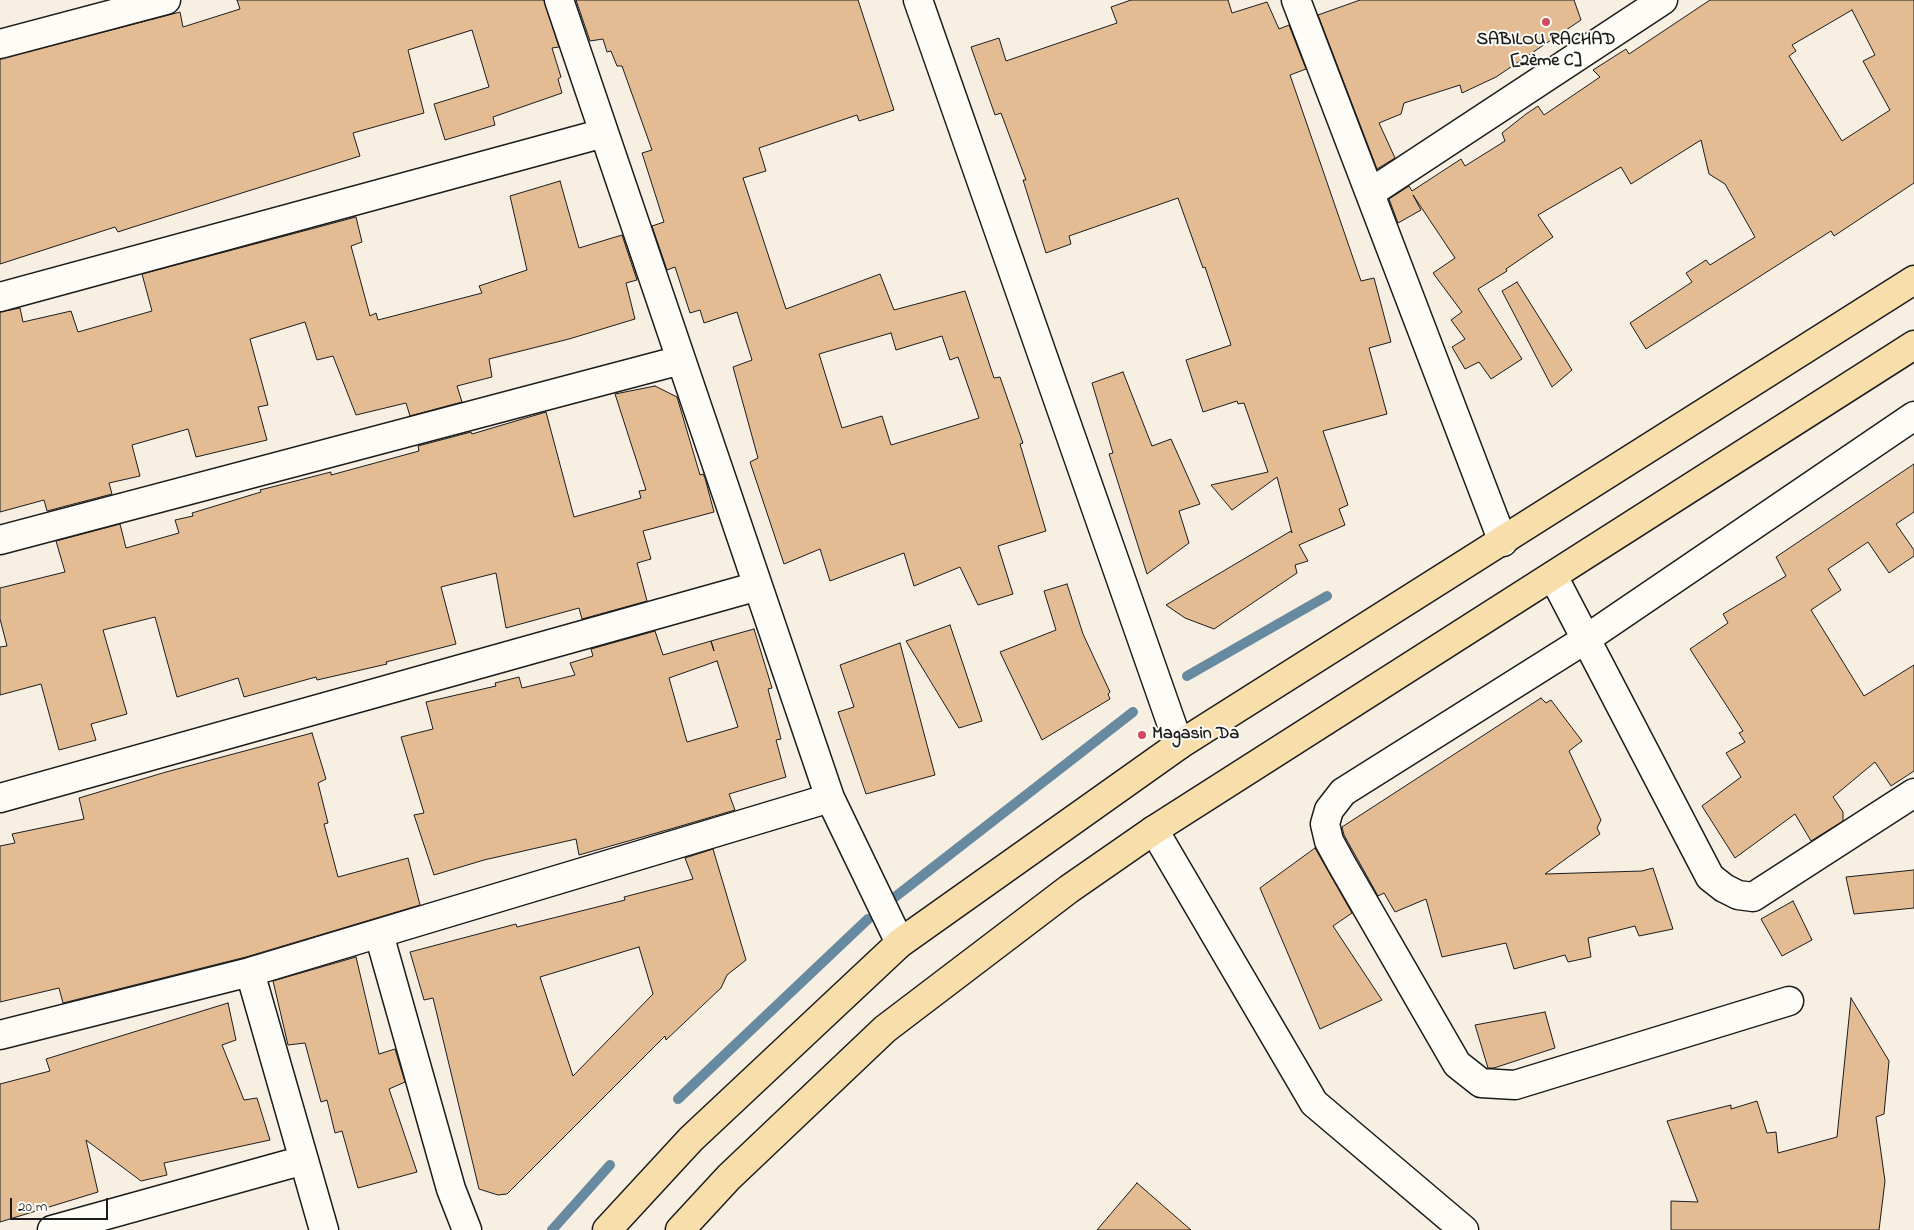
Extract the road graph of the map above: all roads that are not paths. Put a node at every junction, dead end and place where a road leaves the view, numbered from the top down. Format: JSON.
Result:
{"nodes":[{"id":1,"x":166,"y":0,"type":"edge"},
{"id":2,"x":559,"y":0,"type":"edge"},
{"id":3,"x":918,"y":0,"type":"edge"},
{"id":4,"x":1296,"y":0,"type":"edge"},
{"id":5,"x":1663,"y":0,"type":"edge"},
{"id":6,"x":0,"y":44,"type":"edge"},
{"id":7,"x":604,"y":133,"type":"junction"},
{"id":8,"x":1370,"y":193,"type":"junction"},
{"id":9,"x":1914,"y":280,"type":"edge"},
{"id":10,"x":0,"y":297,"type":"edge"},
{"id":11,"x":1914,"y":345,"type":"edge"},
{"id":12,"x":681,"y":360,"type":"junction"},
{"id":13,"x":1914,"y":416,"type":"edge"},
{"id":14,"x":0,"y":540,"type":"edge"},
{"id":15,"x":1503,"y":542,"type":"junction"},
{"id":16,"x":1553,"y":576,"type":"junction"},
{"id":17,"x":758,"y":586,"type":"junction"},
{"id":18,"x":1586,"y":640,"type":"junction"},
{"id":19,"x":1179,"y":745,"type":"junction"},
{"id":20,"x":1914,"y":793,"type":"edge"},
{"id":21,"x":0,"y":798,"type":"edge"},
{"id":22,"x":830,"y":798,"type":"junction"},
{"id":23,"x":1154,"y":830,"type":"junction"},
{"id":24,"x":379,"y":934,"type":"junction"},
{"id":25,"x":900,"y":943,"type":"junction"},
{"id":26,"x":250,"y":972,"type":"junction"},
{"id":27,"x":1789,"y":1001,"type":"dead end"},
{"id":28,"x":0,"y":1035,"type":"edge"},
{"id":29,"x":304,"y":1160,"type":"junction"},
{"id":30,"x":52,"y":1230,"type":"edge"},
{"id":31,"x":324,"y":1230,"type":"edge"},
{"id":32,"x":466,"y":1230,"type":"edge"},
{"id":33,"x":607,"y":1230,"type":"edge"},
{"id":34,"x":680,"y":1230,"type":"edge"},
{"id":35,"x":1464,"y":1230,"type":"edge"}],
"edges":[{"from":1,"to":6,"type":"street"},
{"from":2,"to":7,"type":"street"},
{"from":3,"to":19,"type":"street"},
{"from":4,"to":8,"type":"street"},
{"from":5,"to":8,"type":"street"},
{"from":7,"to":10,"type":"street"},
{"from":7,"to":12,"type":"street"},
{"from":8,"to":15,"type":"street"},
{"from":9,"to":15,"type":"highway"},
{"from":11,"to":16,"type":"highway"},
{"from":12,"to":14,"type":"street"},
{"from":12,"to":17,"type":"street"},
{"from":13,"to":18,"type":"street"},
{"from":15,"to":19,"type":"highway"},
{"from":16,"to":18,"type":"street"},
{"from":16,"to":23,"type":"highway"},
{"from":17,"to":21,"type":"street"},
{"from":17,"to":22,"type":"street"},
{"from":18,"to":20,"type":"street"},
{"from":18,"to":27,"type":"street"},
{"from":19,"to":25,"type":"highway"},
{"from":22,"to":24,"type":"street"},
{"from":22,"to":25,"type":"street"},
{"from":23,"to":34,"type":"highway"},
{"from":23,"to":35,"type":"street"},
{"from":24,"to":26,"type":"street"},
{"from":24,"to":32,"type":"street"},
{"from":25,"to":33,"type":"highway"},
{"from":26,"to":28,"type":"street"},
{"from":26,"to":29,"type":"street"},
{"from":29,"to":30,"type":"street"},
{"from":29,"to":31,"type":"street"}]}
